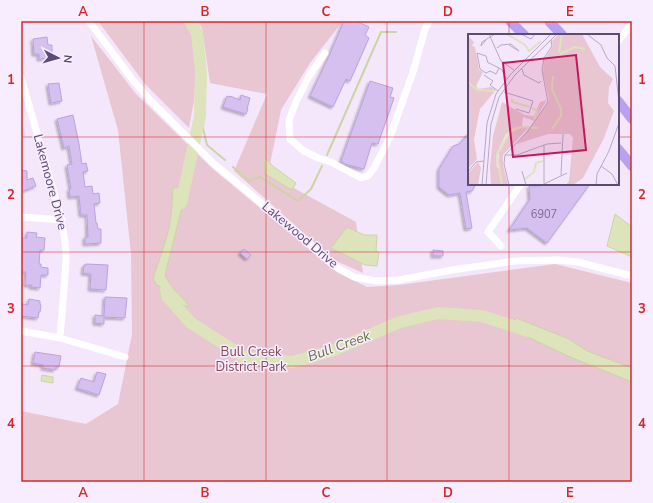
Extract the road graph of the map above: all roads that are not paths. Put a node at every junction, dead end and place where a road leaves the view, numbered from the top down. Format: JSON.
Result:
{"nodes":[{"id":1,"x":89,"y":21,"type":"edge"},
{"id":2,"x":428,"y":21,"type":"edge"},
{"id":3,"x":510,"y":21,"type":"edge"},
{"id":4,"x":549,"y":21,"type":"edge"},
{"id":5,"x":632,"y":24,"type":"edge"},
{"id":6,"x":523,"y":34,"type":"edge"},
{"id":7,"x":561,"y":34,"type":"edge"},
{"id":8,"x":619,"y":40,"type":"edge"},
{"id":9,"x":325,"y":53,"type":"dead end"},
{"id":10,"x":21,"y":77,"type":"edge"},
{"id":11,"x":619,"y":103,"type":"edge"},
{"id":12,"x":632,"y":120,"type":"edge"},
{"id":13,"x":619,"y":150,"type":"edge"},
{"id":14,"x":632,"y":166,"type":"edge"},
{"id":15,"x":520,"y":185,"type":"edge"},
{"id":16,"x":21,"y":217,"type":"edge"},
{"id":17,"x":62,"y":220,"type":"junction"},
{"id":18,"x":501,"y":246,"type":"dead end"},
{"id":19,"x":632,"y":276,"type":"edge"},
{"id":20,"x":21,"y":331,"type":"edge"},
{"id":21,"x":60,"y":338,"type":"junction"},
{"id":22,"x":125,"y":357,"type":"dead end"}],
"edges":[{"from":1,"to":19,"type":"street","name":"Lakewood Drive"},
{"from":2,"to":9,"type":"street"},
{"from":3,"to":6,"type":"highway"},
{"from":4,"to":7,"type":"highway"},
{"from":5,"to":8,"type":"street"},
{"from":10,"to":17,"type":"street","name":"Lakemoore Drive"},
{"from":11,"to":12,"type":"highway"},
{"from":13,"to":14,"type":"highway"},
{"from":15,"to":18,"type":"street"},
{"from":16,"to":17,"type":"street"},
{"from":17,"to":21,"type":"street","name":"Lakemoore Drive"},
{"from":20,"to":21,"type":"street"},
{"from":21,"to":22,"type":"street"}]}
